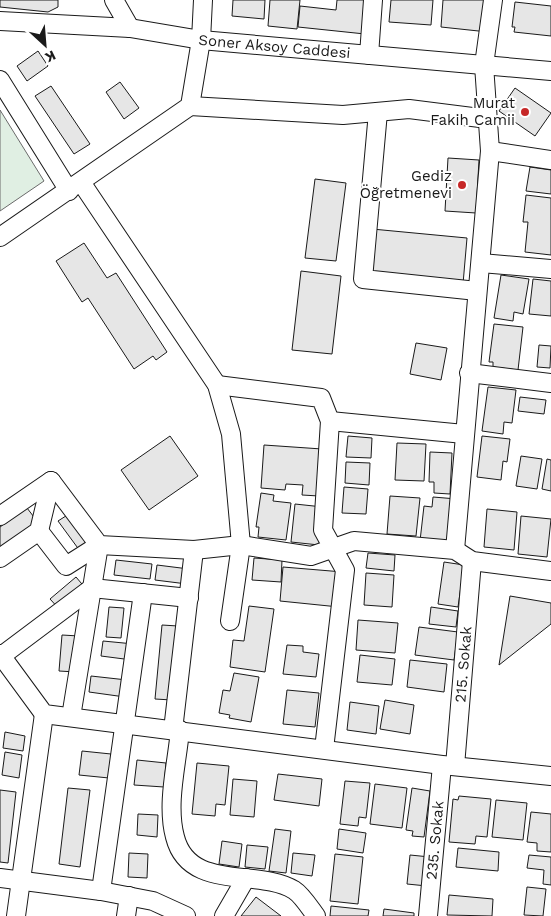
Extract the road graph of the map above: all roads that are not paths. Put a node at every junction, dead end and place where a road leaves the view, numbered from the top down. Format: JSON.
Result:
{"nodes":[{"id":1,"x":114,"y":0,"type":"edge"},
{"id":2,"x":203,"y":0,"type":"edge"},
{"id":3,"x":373,"y":0,"type":"edge"},
{"id":4,"x":493,"y":0,"type":"edge"},
{"id":5,"x":0,"y":21,"type":"edge"},
{"id":6,"x":130,"y":28,"type":"junction"},
{"id":7,"x":201,"y":40,"type":"junction"},
{"id":8,"x":369,"y":55,"type":"junction"},
{"id":9,"x":484,"y":65,"type":"junction"},
{"id":10,"x":551,"y":71,"type":"edge"},
{"id":11,"x":0,"y":80,"type":"edge"},
{"id":12,"x":190,"y":106,"type":"junction"},
{"id":13,"x":378,"y":112,"type":"junction"},
{"id":14,"x":488,"y":119,"type":"junction"},
{"id":15,"x":490,"y":151,"type":"junction"},
{"id":16,"x":551,"y":160,"type":"edge"},
{"id":17,"x":75,"y":186,"type":"junction"},
{"id":18,"x":0,"y":237,"type":"edge"},
{"id":19,"x":481,"y":263,"type":"junction"},
{"id":20,"x":551,"y":269,"type":"edge"},
{"id":21,"x":477,"y":291,"type":"junction"},
{"id":22,"x":469,"y":373,"type":"junction"},
{"id":23,"x":551,"y":383,"type":"edge"},
{"id":24,"x":217,"y":385,"type":"junction"},
{"id":25,"x":330,"y":421,"type":"junction"},
{"id":26,"x":464,"y":434,"type":"junction"},
{"id":27,"x":51,"y":481,"type":"junction"},
{"id":28,"x":0,"y":516,"type":"edge"},
{"id":29,"x":39,"y":531,"type":"junction"},
{"id":30,"x":99,"y":545,"type":"junction"},
{"id":31,"x":241,"y":545,"type":"junction"},
{"id":32,"x":334,"y":548,"type":"junction"},
{"id":33,"x":194,"y":550,"type":"junction"},
{"id":34,"x":455,"y":550,"type":"junction"},
{"id":35,"x":0,"y":558,"type":"edge"},
{"id":36,"x":472,"y":561,"type":"junction"},
{"id":37,"x":551,"y":571,"type":"edge"},
{"id":38,"x":92,"y":588,"type":"junction"},
{"id":39,"x":143,"y":593,"type":"junction"},
{"id":40,"x":189,"y":598,"type":"junction"},
{"id":41,"x":230,"y":621,"type":"dead end"},
{"id":42,"x":0,"y":656,"type":"edge"},
{"id":43,"x":44,"y":714,"type":"junction"},
{"id":44,"x":71,"y":717,"type":"junction"},
{"id":45,"x":125,"y":723,"type":"junction"},
{"id":46,"x":176,"y":730,"type":"junction"},
{"id":47,"x":324,"y":749,"type":"junction"},
{"id":48,"x":448,"y":766,"type":"junction"},
{"id":49,"x":551,"y":776,"type":"edge"},
{"id":50,"x":0,"y":878,"type":"edge"},
{"id":51,"x":246,"y":878,"type":"junction"},
{"id":52,"x":21,"y":880,"type":"junction"},
{"id":53,"x":101,"y":891,"type":"junction"},
{"id":54,"x":129,"y":896,"type":"junction"},
{"id":55,"x":176,"y":914,"type":"edge"},
{"id":56,"x":16,"y":916,"type":"edge"},
{"id":57,"x":126,"y":916,"type":"edge"},
{"id":58,"x":224,"y":916,"type":"edge"},
{"id":59,"x":316,"y":916,"type":"edge"},
{"id":60,"x":428,"y":916,"type":"edge"}],
"edges":[{"from":1,"to":6,"type":"street"},
{"from":2,"to":7,"type":"street"},
{"from":3,"to":8,"type":"street"},
{"from":4,"to":9,"type":"street"},
{"from":5,"to":6,"type":"street","name":"Soner Aksoy Caddesi"},
{"from":6,"to":7,"type":"street","name":"Soner Aksoy Caddesi"},
{"from":7,"to":8,"type":"street","name":"Soner Aksoy Caddesi"},
{"from":7,"to":12,"type":"street"},
{"from":8,"to":9,"type":"street","name":"Soner Aksoy Caddesi"},
{"from":9,"to":10,"type":"street","name":"Soner Aksoy Caddesi"},
{"from":9,"to":14,"type":"street"},
{"from":11,"to":17,"type":"street"},
{"from":12,"to":13,"type":"street"},
{"from":12,"to":17,"type":"street"},
{"from":13,"to":14,"type":"street"},
{"from":13,"to":21,"type":"street"},
{"from":14,"to":15,"type":"street"},
{"from":15,"to":16,"type":"street"},
{"from":15,"to":19,"type":"street"},
{"from":17,"to":18,"type":"street"},
{"from":17,"to":24,"type":"street"},
{"from":19,"to":20,"type":"street"},
{"from":19,"to":21,"type":"street"},
{"from":21,"to":22,"type":"street"},
{"from":22,"to":23,"type":"street"},
{"from":22,"to":26,"type":"street"},
{"from":24,"to":25,"type":"street"},
{"from":24,"to":31,"type":"street"},
{"from":25,"to":26,"type":"street"},
{"from":25,"to":32,"type":"street"},
{"from":26,"to":34,"type":"street"},
{"from":27,"to":28,"type":"street"},
{"from":27,"to":29,"type":"street"},
{"from":27,"to":30,"type":"street"},
{"from":29,"to":30,"type":"street"},
{"from":29,"to":35,"type":"street"},
{"from":30,"to":33,"type":"street"},
{"from":30,"to":38,"type":"street"},
{"from":31,"to":32,"type":"street"},
{"from":31,"to":33,"type":"street"},
{"from":31,"to":41,"type":"street"},
{"from":32,"to":34,"type":"street"},
{"from":32,"to":47,"type":"street"},
{"from":33,"to":40,"type":"street"},
{"from":34,"to":36,"type":"street"},
{"from":36,"to":37,"type":"street"},
{"from":36,"to":48,"type":"street","name":"215. Sokak"},
{"from":38,"to":39,"type":"street"},
{"from":38,"to":42,"type":"street"},
{"from":38,"to":44,"type":"street"},
{"from":39,"to":40,"type":"street"},
{"from":39,"to":45,"type":"street"},
{"from":40,"to":46,"type":"street"},
{"from":42,"to":43,"type":"street"},
{"from":43,"to":44,"type":"street"},
{"from":43,"to":52,"type":"street"},
{"from":44,"to":45,"type":"street"},
{"from":45,"to":46,"type":"street"},
{"from":45,"to":53,"type":"street"},
{"from":46,"to":47,"type":"street"},
{"from":46,"to":51,"type":"street"},
{"from":47,"to":48,"type":"street"},
{"from":48,"to":49,"type":"street"},
{"from":48,"to":60,"type":"street","name":"235. Sokak"},
{"from":50,"to":52,"type":"street"},
{"from":51,"to":58,"type":"street"},
{"from":51,"to":59,"type":"street"},
{"from":52,"to":53,"type":"street"},
{"from":52,"to":56,"type":"street"},
{"from":53,"to":54,"type":"street"},
{"from":54,"to":55,"type":"street"},
{"from":54,"to":57,"type":"street"}]}
